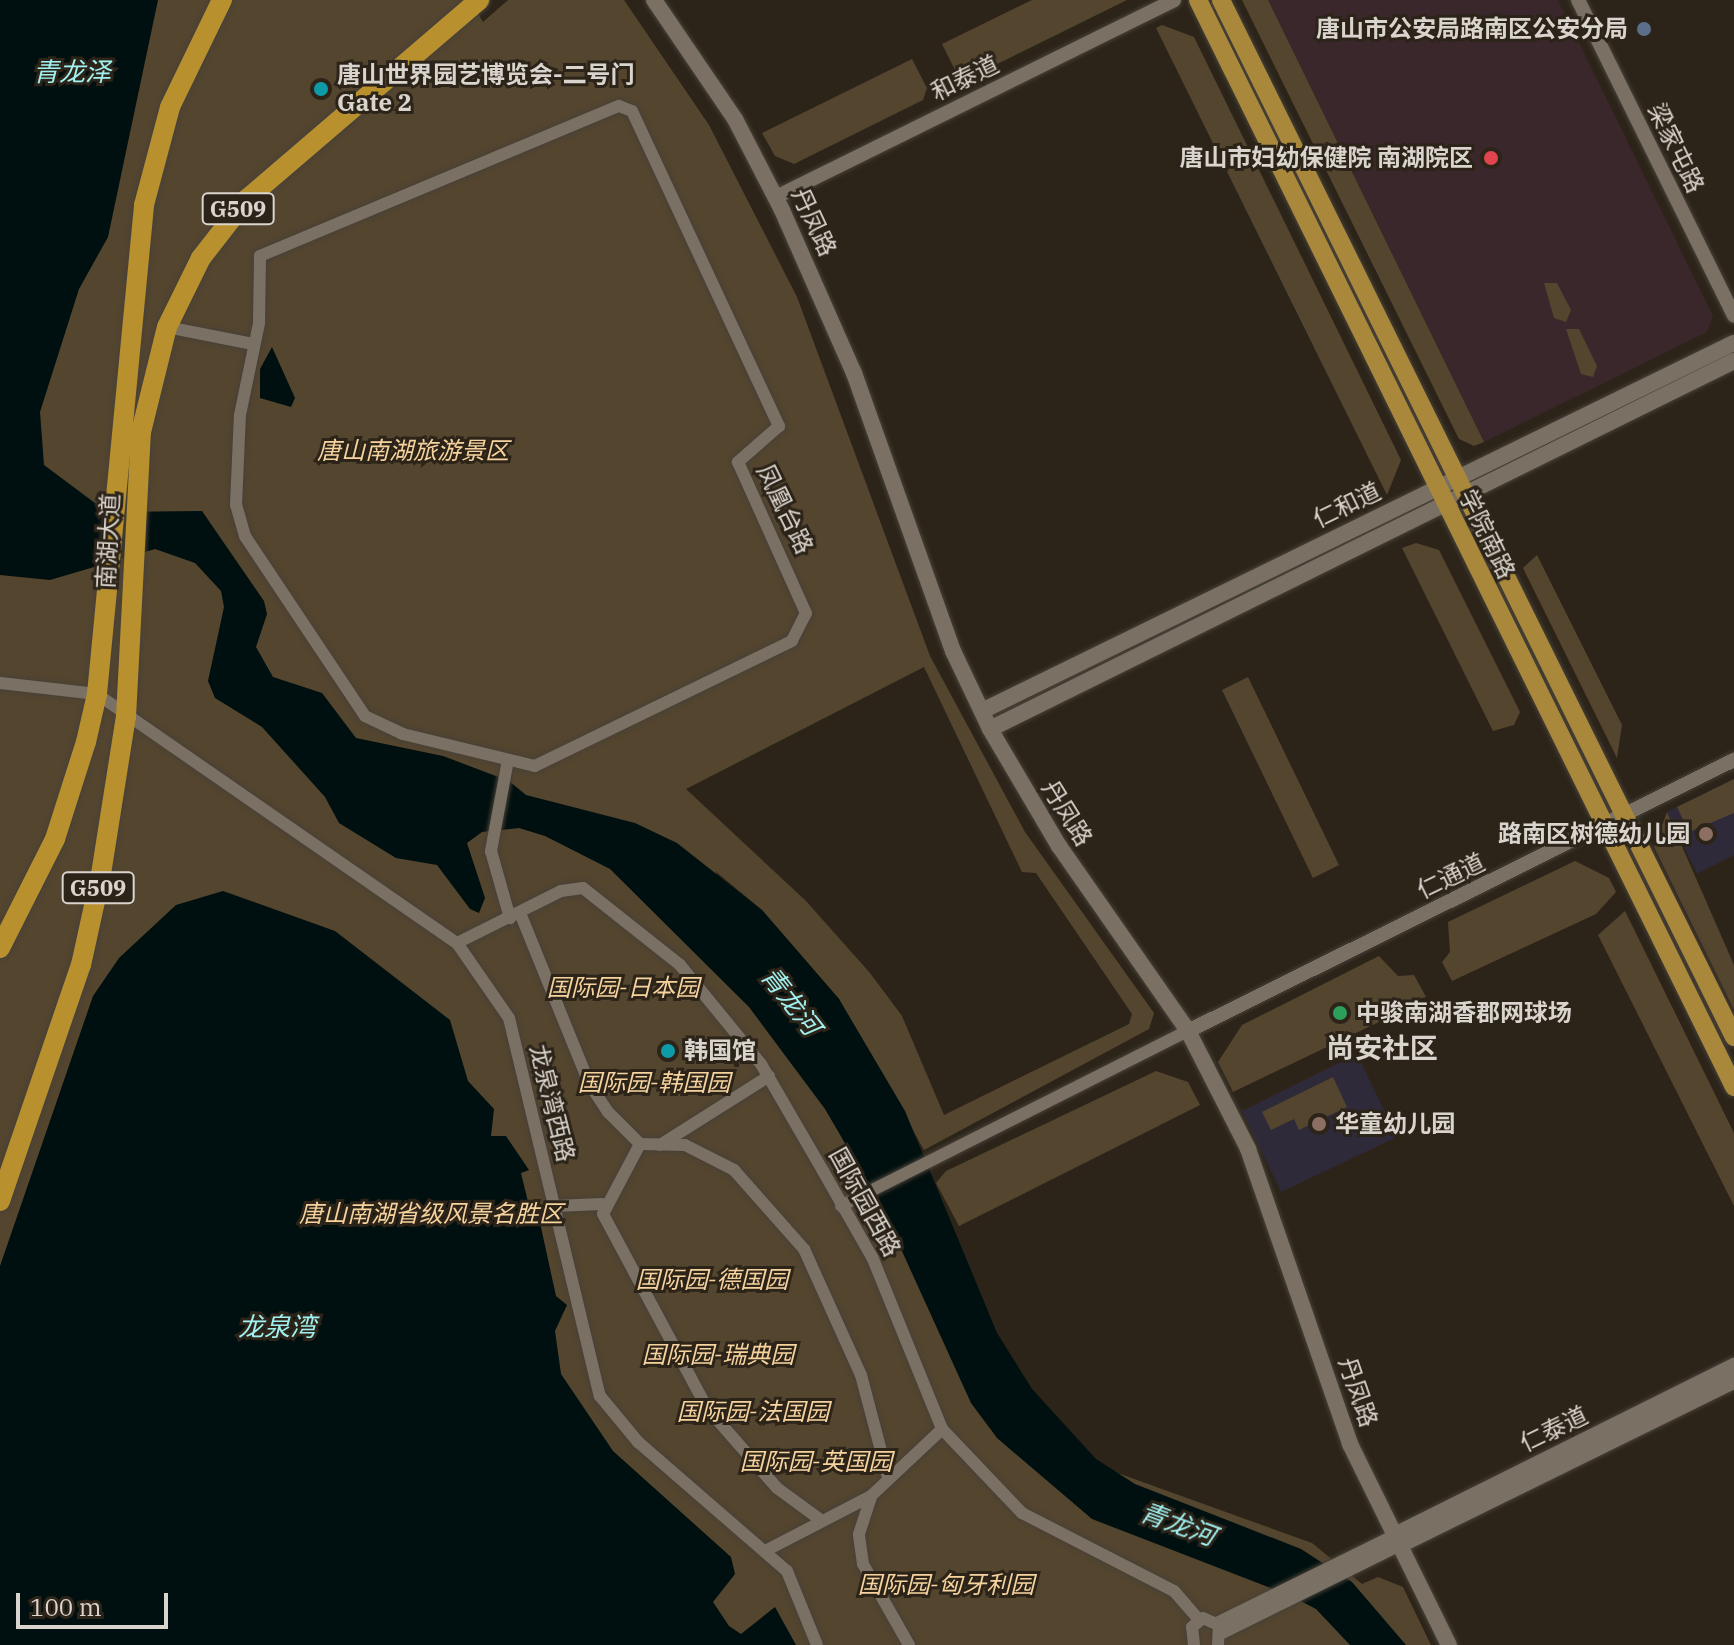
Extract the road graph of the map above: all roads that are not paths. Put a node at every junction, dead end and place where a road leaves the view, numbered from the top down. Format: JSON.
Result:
{"nodes":[{"id":1,"x":222,"y":0,"type":"edge"},
{"id":2,"x":477,"y":0,"type":"edge"},
{"id":3,"x":654,"y":0,"type":"edge"},
{"id":4,"x":1174,"y":0,"type":"edge"},
{"id":5,"x":1198,"y":0,"type":"edge"},
{"id":6,"x":1221,"y":0,"type":"edge"},
{"id":7,"x":1578,"y":0,"type":"edge"},
{"id":8,"x":776,"y":197,"type":"junction"},
{"id":9,"x":1734,"y":316,"type":"edge"},
{"id":10,"x":167,"y":327,"type":"junction"},
{"id":11,"x":1734,"y":343,"type":"edge"},
{"id":12,"x":253,"y":344,"type":"junction"},
{"id":13,"x":1734,"y":361,"type":"edge"},
{"id":14,"x":1458,"y":477,"type":"junction"},
{"id":15,"x":1438,"y":486,"type":"junction"},
{"id":16,"x":1467,"y":495,"type":"junction"},
{"id":17,"x":1444,"y":506,"type":"junction"},
{"id":18,"x":0,"y":683,"type":"edge"},
{"id":19,"x":97,"y":694,"type":"junction"},
{"id":20,"x":982,"y":711,"type":"junction"},
{"id":21,"x":126,"y":717,"type":"junction"},
{"id":22,"x":990,"y":729,"type":"junction"},
{"id":23,"x":508,"y":760,"type":"junction"},
{"id":24,"x":1734,"y":760,"type":"edge"},
{"id":25,"x":1625,"y":814,"type":"junction"},
{"id":26,"x":1605,"y":824,"type":"junction"},
{"id":27,"x":515,"y":916,"type":"junction"},
{"id":28,"x":457,"y":943,"type":"junction"},
{"id":29,"x":0,"y":948,"type":"edge"},
{"id":30,"x":1188,"y":1031,"type":"junction"},
{"id":31,"x":1734,"y":1037,"type":"edge"},
{"id":32,"x":769,"y":1076,"type":"junction"},
{"id":33,"x":1734,"y":1087,"type":"edge"},
{"id":34,"x":640,"y":1144,"type":"junction"},
{"id":35,"x":660,"y":1145,"type":"junction"},
{"id":36,"x":0,"y":1201,"type":"edge"},
{"id":37,"x":602,"y":1204,"type":"junction"},
{"id":38,"x":555,"y":1206,"type":"junction"},
{"id":39,"x":841,"y":1206,"type":"junction"},
{"id":40,"x":1734,"y":1366,"type":"edge"},
{"id":41,"x":1734,"y":1381,"type":"edge"},
{"id":42,"x":942,"y":1429,"type":"junction"},
{"id":43,"x":888,"y":1477,"type":"junction"},
{"id":44,"x":871,"y":1496,"type":"junction"},
{"id":45,"x":818,"y":1518,"type":"junction"},
{"id":46,"x":1397,"y":1540,"type":"junction"},
{"id":47,"x":767,"y":1550,"type":"junction"},
{"id":48,"x":1199,"y":1620,"type":"junction"},
{"id":49,"x":1219,"y":1633,"type":"edge"},
{"id":50,"x":1190,"y":1644,"type":"edge"},
{"id":51,"x":817,"y":1645,"type":"edge"},
{"id":52,"x":909,"y":1645,"type":"edge"},
{"id":53,"x":1449,"y":1645,"type":"edge"}],
"edges":[{"from":1,"to":19,"type":"highway","name":"南湖大道","number":"G509"},
{"from":2,"to":10,"type":"highway","name":"南湖大道","number":"G509"},
{"from":3,"to":8,"type":"main road","name":"丹凤路"},
{"from":4,"to":8,"type":"street","name":"和泰道"},
{"from":5,"to":15,"type":"main road","name":"学院南路"},
{"from":6,"to":14,"type":"main road","name":"学院南路"},
{"from":7,"to":9,"type":"street","name":"梁家屯路"},
{"from":8,"to":20,"type":"main road","name":"丹凤路"},
{"from":10,"to":12,"type":"street"},
{"from":10,"to":21,"type":"highway","name":"南湖大道","number":"G509"},
{"from":11,"to":14,"type":"main road","name":"仁和道"},
{"from":12,"to":23,"type":"street","name":"凤凰台路"},
{"from":12,"to":23,"type":"street","name":"凤凰台路"},
{"from":13,"to":16,"type":"main road","name":"仁和道"},
{"from":14,"to":15,"type":"main road","name":"仁和道"},
{"from":14,"to":16,"type":"main road","name":"学院南路"},
{"from":15,"to":17,"type":"main road","name":"学院南路"},
{"from":15,"to":20,"type":"main road","name":"仁和道"},
{"from":16,"to":17,"type":"main road","name":"仁和道"},
{"from":16,"to":25,"type":"main road","name":"学院南路"},
{"from":17,"to":22,"type":"main road","name":"仁和道"},
{"from":17,"to":26,"type":"main road","name":"学院南路"},
{"from":18,"to":19,"type":"street"},
{"from":19,"to":21,"type":"street","name":"龙泉湾西路"},
{"from":19,"to":29,"type":"highway","name":"南湖大道","number":"G509"},
{"from":20,"to":22,"type":"main road","name":"丹凤路"},
{"from":21,"to":28,"type":"street","name":"龙泉湾西路"},
{"from":21,"to":36,"type":"highway","name":"南湖大道","number":"G509"},
{"from":22,"to":30,"type":"main road","name":"丹凤路"},
{"from":23,"to":27,"type":"street"},
{"from":24,"to":25,"type":"street","name":"仁通道"},
{"from":25,"to":26,"type":"street","name":"仁通道"},
{"from":25,"to":31,"type":"main road","name":"学院南路"},
{"from":26,"to":30,"type":"street","name":"仁通道"},
{"from":26,"to":33,"type":"main road","name":"学院南路"},
{"from":27,"to":28,"type":"street","name":"国际园西路"},
{"from":27,"to":32,"type":"street","name":"国际园西路"},
{"from":27,"to":34,"type":"street"},
{"from":28,"to":38,"type":"street","name":"龙泉湾西路"},
{"from":30,"to":39,"type":"street"},
{"from":30,"to":46,"type":"main road","name":"丹凤路"},
{"from":32,"to":35,"type":"street"},
{"from":32,"to":39,"type":"street","name":"国际园西路"},
{"from":34,"to":35,"type":"street"},
{"from":34,"to":37,"type":"street"},
{"from":35,"to":43,"type":"street"},
{"from":37,"to":38,"type":"street"},
{"from":37,"to":45,"type":"street"},
{"from":38,"to":47,"type":"street","name":"龙泉湾西路"},
{"from":39,"to":42,"type":"street","name":"国际园西路"},
{"from":40,"to":46,"type":"main road","name":"仁泰道"},
{"from":41,"to":46,"type":"main road","name":"仁泰道"},
{"from":42,"to":43,"type":"street"},
{"from":42,"to":48,"type":"street","name":"国际园西路"},
{"from":43,"to":44,"type":"street"},
{"from":44,"to":45,"type":"street"},
{"from":44,"to":52,"type":"street"},
{"from":45,"to":47,"type":"street"},
{"from":46,"to":49,"type":"street"},
{"from":46,"to":53,"type":"main road","name":"丹凤路"},
{"from":47,"to":51,"type":"street","name":"龙泉湾西路"},
{"from":48,"to":49,"type":"street"},
{"from":48,"to":50,"type":"street"}]}
